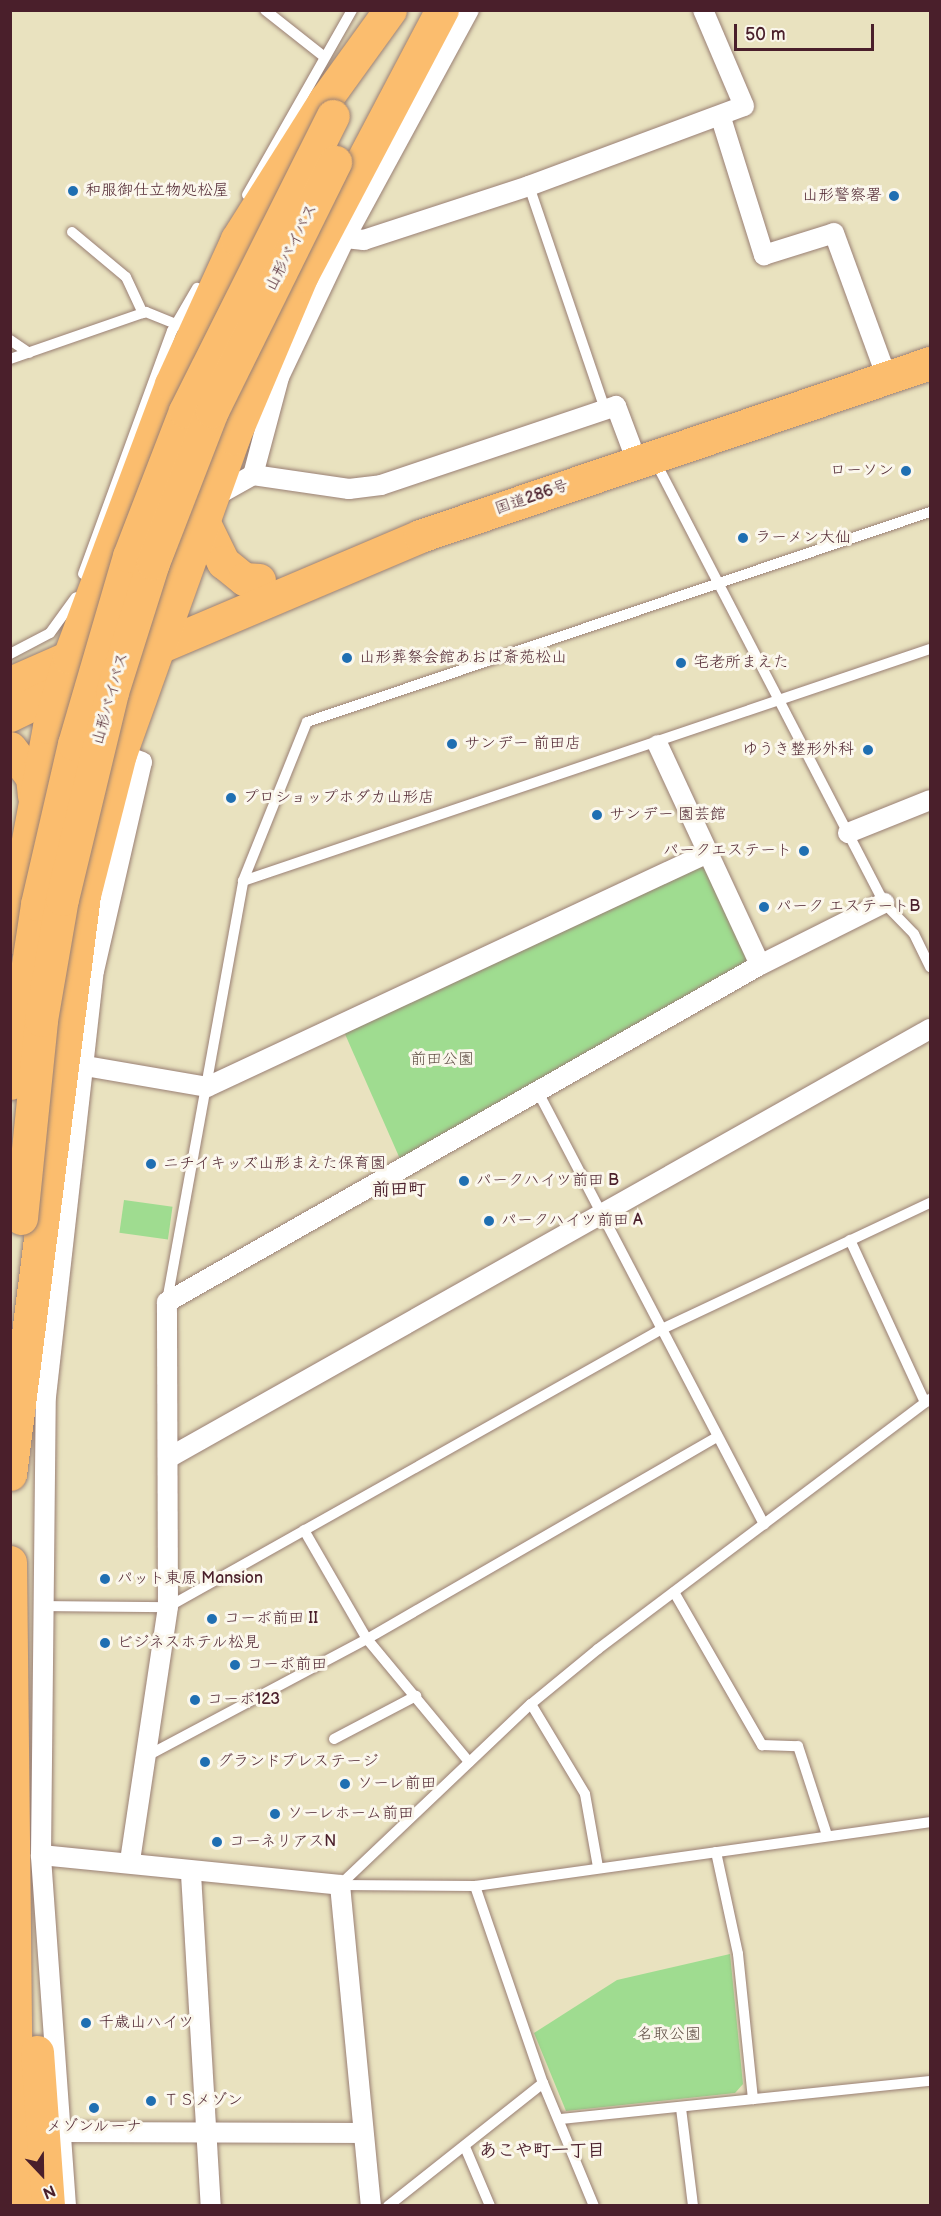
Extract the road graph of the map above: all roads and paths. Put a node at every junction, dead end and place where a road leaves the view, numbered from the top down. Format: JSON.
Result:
{"nodes":[{"id":1,"x":265,"y":10,"type":"edge"},
{"id":2,"x":352,"y":10,"type":"edge"},
{"id":3,"x":390,"y":10,"type":"edge"},
{"id":4,"x":400,"y":10,"type":"edge"},
{"id":5,"x":433,"y":10,"type":"edge"},
{"id":6,"x":442,"y":10,"type":"edge"},
{"id":7,"x":469,"y":10,"type":"edge"},
{"id":8,"x":703,"y":10,"type":"edge"},
{"id":9,"x":322,"y":55,"type":"junction"},
{"id":10,"x":721,"y":118,"type":"junction"},
{"id":11,"x":529,"y":186,"type":"junction"},
{"id":12,"x":72,"y":232,"type":"dead end"},
{"id":13,"x":345,"y":238,"type":"junction"},
{"id":14,"x":143,"y":313,"type":"junction"},
{"id":15,"x":178,"y":326,"type":"junction"},
{"id":16,"x":10,"y":340,"type":"edge"},
{"id":17,"x":930,"y":348,"type":"edge"},
{"id":18,"x":29,"y":353,"type":"junction"},
{"id":19,"x":10,"y":359,"type":"edge"},
{"id":20,"x":930,"y":363,"type":"edge"},
{"id":21,"x":882,"y":364,"type":"junction"},
{"id":22,"x":605,"y":409,"type":"junction"},
{"id":23,"x":642,"y":452,"type":"junction"},
{"id":24,"x":253,"y":475,"type":"junction"},
{"id":25,"x":206,"y":510,"type":"junction"},
{"id":26,"x":930,"y":512,"type":"edge"},
{"id":27,"x":259,"y":580,"type":"junction"},
{"id":28,"x":722,"y":584,"type":"junction"},
{"id":29,"x":157,"y":634,"type":"junction"},
{"id":30,"x":930,"y":649,"type":"edge"},
{"id":31,"x":10,"y":654,"type":"edge"},
{"id":32,"x":74,"y":670,"type":"junction"},
{"id":33,"x":10,"y":683,"type":"edge"},
{"id":34,"x":780,"y":701,"type":"junction"},
{"id":35,"x":10,"y":715,"type":"edge"},
{"id":36,"x":658,"y":745,"type":"junction"},
{"id":37,"x":10,"y":748,"type":"edge"},
{"id":38,"x":120,"y":754,"type":"junction"},
{"id":39,"x":930,"y":800,"type":"edge"},
{"id":40,"x":26,"y":810,"type":"edge"},
{"id":41,"x":848,"y":833,"type":"junction"},
{"id":42,"x":708,"y":853,"type":"junction"},
{"id":43,"x":243,"y":881,"type":"junction"},
{"id":44,"x":884,"y":903,"type":"junction"},
{"id":45,"x":10,"y":937,"type":"edge"},
{"id":46,"x":760,"y":965,"type":"junction"},
{"id":47,"x":930,"y":968,"type":"edge"},
{"id":48,"x":930,"y":1029,"type":"edge"},
{"id":49,"x":80,"y":1065,"type":"junction"},
{"id":50,"x":10,"y":1083,"type":"edge"},
{"id":51,"x":207,"y":1087,"type":"junction"},
{"id":52,"x":538,"y":1092,"type":"junction"},
{"id":53,"x":930,"y":1203,"type":"edge"},
{"id":54,"x":603,"y":1216,"type":"junction"},
{"id":55,"x":850,"y":1240,"type":"junction"},
{"id":56,"x":167,"y":1302,"type":"junction"},
{"id":57,"x":662,"y":1329,"type":"junction"},
{"id":58,"x":928,"y":1400,"type":"edge"},
{"id":59,"x":717,"y":1437,"type":"junction"},
{"id":60,"x":10,"y":1452,"type":"edge"},
{"id":61,"x":170,"y":1457,"type":"junction"},
{"id":62,"x":10,"y":1474,"type":"edge"},
{"id":63,"x":764,"y":1525,"type":"junction"},
{"id":64,"x":304,"y":1530,"type":"junction"},
{"id":65,"x":10,"y":1562,"type":"edge"},
{"id":66,"x":674,"y":1592,"type":"junction"},
{"id":67,"x":42,"y":1606,"type":"junction"},
{"id":68,"x":168,"y":1607,"type":"junction"},
{"id":69,"x":367,"y":1639,"type":"junction"},
{"id":70,"x":416,"y":1696,"type":"junction"},
{"id":71,"x":531,"y":1704,"type":"junction"},
{"id":72,"x":334,"y":1739,"type":"dead end"},
{"id":73,"x":142,"y":1758,"type":"junction"},
{"id":74,"x":469,"y":1762,"type":"junction"},
{"id":75,"x":930,"y":1822,"type":"edge"},
{"id":76,"x":827,"y":1835,"type":"junction"},
{"id":77,"x":716,"y":1852,"type":"junction"},
{"id":78,"x":41,"y":1855,"type":"junction"},
{"id":79,"x":130,"y":1861,"type":"junction"},
{"id":80,"x":598,"y":1867,"type":"junction"},
{"id":81,"x":191,"y":1874,"type":"junction"},
{"id":82,"x":340,"y":1885,"type":"junction"},
{"id":83,"x":475,"y":1886,"type":"junction"},
{"id":84,"x":17,"y":1923,"type":"junction"},
{"id":85,"x":930,"y":2081,"type":"edge"},
{"id":86,"x":543,"y":2084,"type":"junction"},
{"id":87,"x":753,"y":2099,"type":"junction"},
{"id":88,"x":681,"y":2108,"type":"junction"},
{"id":89,"x":561,"y":2119,"type":"junction"},
{"id":90,"x":64,"y":2132,"type":"junction"},
{"id":91,"x":361,"y":2133,"type":"junction"},
{"id":92,"x":206,"y":2134,"type":"junction"},
{"id":93,"x":465,"y":2147,"type":"junction"},
{"id":94,"x":17,"y":2205,"type":"edge"},
{"id":95,"x":48,"y":2205,"type":"edge"},
{"id":96,"x":66,"y":2205,"type":"edge"},
{"id":97,"x":211,"y":2205,"type":"edge"},
{"id":98,"x":371,"y":2205,"type":"edge"},
{"id":99,"x":387,"y":2205,"type":"edge"},
{"id":100,"x":490,"y":2205,"type":"edge"},
{"id":101,"x":594,"y":2205,"type":"edge"},
{"id":102,"x":693,"y":2205,"type":"edge"}],
"edges":[{"from":1,"to":9,"type":"lane"},
{"from":2,"to":9,"type":"lane"},
{"from":3,"to":32,"type":"highway"},
{"from":4,"to":50,"type":"highway","name":"山形バイパス","bridge":true},
{"from":5,"to":60,"type":"highway","name":"山形バイパス","bridge":true},
{"from":6,"to":25,"type":"highway"},
{"from":7,"to":13,"type":"street"},
{"from":8,"to":10,"type":"street"},
{"from":9,"to":15,"type":"lane"},
{"from":10,"to":11,"type":"street"},
{"from":10,"to":21,"type":"street"},
{"from":11,"to":13,"type":"street"},
{"from":11,"to":22,"type":"lane"},
{"from":12,"to":14,"type":"lane"},
{"from":13,"to":24,"type":"street"},
{"from":14,"to":15,"type":"lane"},
{"from":14,"to":18,"type":"lane"},
{"from":15,"to":31,"type":"lane"},
{"from":16,"to":18,"type":"lane"},
{"from":17,"to":21,"type":"highway","name":"国道286号"},
{"from":18,"to":19,"type":"lane"},
{"from":20,"to":23,"type":"highway","name":"国道286号"},
{"from":21,"to":23,"type":"highway","name":"国道286号"},
{"from":22,"to":23,"type":"street"},
{"from":22,"to":24,"type":"street"},
{"from":23,"to":27,"type":"highway","name":"国道286号"},
{"from":23,"to":28,"type":"lane"},
{"from":23,"to":29,"type":"highway","name":"国道286号"},
{"from":24,"to":25,"type":"street"},
{"from":25,"to":27,"type":"highway"},
{"from":25,"to":29,"type":"highway"},
{"from":26,"to":28,"type":"lane"},
{"from":27,"to":29,"type":"highway","name":"国道286号"},
{"from":28,"to":34,"type":"lane"},
{"from":28,"to":43,"type":"lane"},
{"from":29,"to":38,"type":"highway"},
{"from":30,"to":34,"type":"lane"},
{"from":32,"to":33,"type":"highway"},
{"from":32,"to":35,"type":"highway"},
{"from":32,"to":40,"type":"highway"},
{"from":34,"to":36,"type":"lane"},
{"from":34,"to":41,"type":"lane"},
{"from":36,"to":42,"type":"street"},
{"from":36,"to":43,"type":"lane"},
{"from":37,"to":40,"type":"highway"},
{"from":38,"to":49,"type":"street"},
{"from":38,"to":62,"type":"highway"},
{"from":39,"to":41,"type":"street"},
{"from":40,"to":45,"type":"highway"},
{"from":41,"to":44,"type":"lane"},
{"from":42,"to":46,"type":"street"},
{"from":42,"to":51,"type":"street"},
{"from":43,"to":51,"type":"lane"},
{"from":44,"to":46,"type":"street"},
{"from":44,"to":47,"type":"lane"},
{"from":46,"to":52,"type":"street"},
{"from":48,"to":54,"type":"street"},
{"from":49,"to":51,"type":"street"},
{"from":49,"to":67,"type":"street"},
{"from":51,"to":56,"type":"lane"},
{"from":52,"to":54,"type":"lane"},
{"from":52,"to":56,"type":"street"},
{"from":53,"to":55,"type":"lane"},
{"from":54,"to":57,"type":"lane"},
{"from":54,"to":61,"type":"street"},
{"from":55,"to":57,"type":"lane"},
{"from":55,"to":58,"type":"lane"},
{"from":56,"to":61,"type":"street"},
{"from":57,"to":59,"type":"lane"},
{"from":57,"to":64,"type":"lane"},
{"from":58,"to":63,"type":"lane"},
{"from":59,"to":63,"type":"lane"},
{"from":59,"to":69,"type":"lane"},
{"from":61,"to":68,"type":"street"},
{"from":63,"to":66,"type":"lane"},
{"from":64,"to":68,"type":"lane"},
{"from":64,"to":69,"type":"lane"},
{"from":65,"to":84,"type":"highway"},
{"from":66,"to":71,"type":"lane"},
{"from":66,"to":76,"type":"lane"},
{"from":67,"to":68,"type":"lane"},
{"from":67,"to":78,"type":"street"},
{"from":68,"to":73,"type":"street"},
{"from":69,"to":70,"type":"lane"},
{"from":69,"to":73,"type":"lane"},
{"from":70,"to":72,"type":"lane"},
{"from":70,"to":74,"type":"lane"},
{"from":71,"to":74,"type":"lane"},
{"from":71,"to":80,"type":"lane"},
{"from":73,"to":79,"type":"street"},
{"from":74,"to":82,"type":"lane"},
{"from":75,"to":76,"type":"lane"},
{"from":76,"to":77,"type":"lane"},
{"from":77,"to":80,"type":"lane"},
{"from":77,"to":87,"type":"lane"},
{"from":78,"to":79,"type":"street"},
{"from":78,"to":90,"type":"street"},
{"from":79,"to":81,"type":"street"},
{"from":80,"to":83,"type":"lane"},
{"from":81,"to":82,"type":"street"},
{"from":81,"to":92,"type":"street"},
{"from":82,"to":83,"type":"lane"},
{"from":82,"to":91,"type":"street"},
{"from":83,"to":86,"type":"lane"},
{"from":84,"to":94,"type":"highway"},
{"from":84,"to":95,"type":"highway"},
{"from":85,"to":87,"type":"lane"},
{"from":86,"to":89,"type":"lane"},
{"from":86,"to":93,"type":"lane"},
{"from":87,"to":88,"type":"lane"},
{"from":88,"to":89,"type":"lane"},
{"from":88,"to":102,"type":"lane"},
{"from":89,"to":101,"type":"lane"},
{"from":90,"to":92,"type":"street"},
{"from":90,"to":96,"type":"street"},
{"from":91,"to":92,"type":"street"},
{"from":91,"to":98,"type":"street"},
{"from":92,"to":97,"type":"street"},
{"from":93,"to":99,"type":"lane"},
{"from":93,"to":100,"type":"lane"}]}
